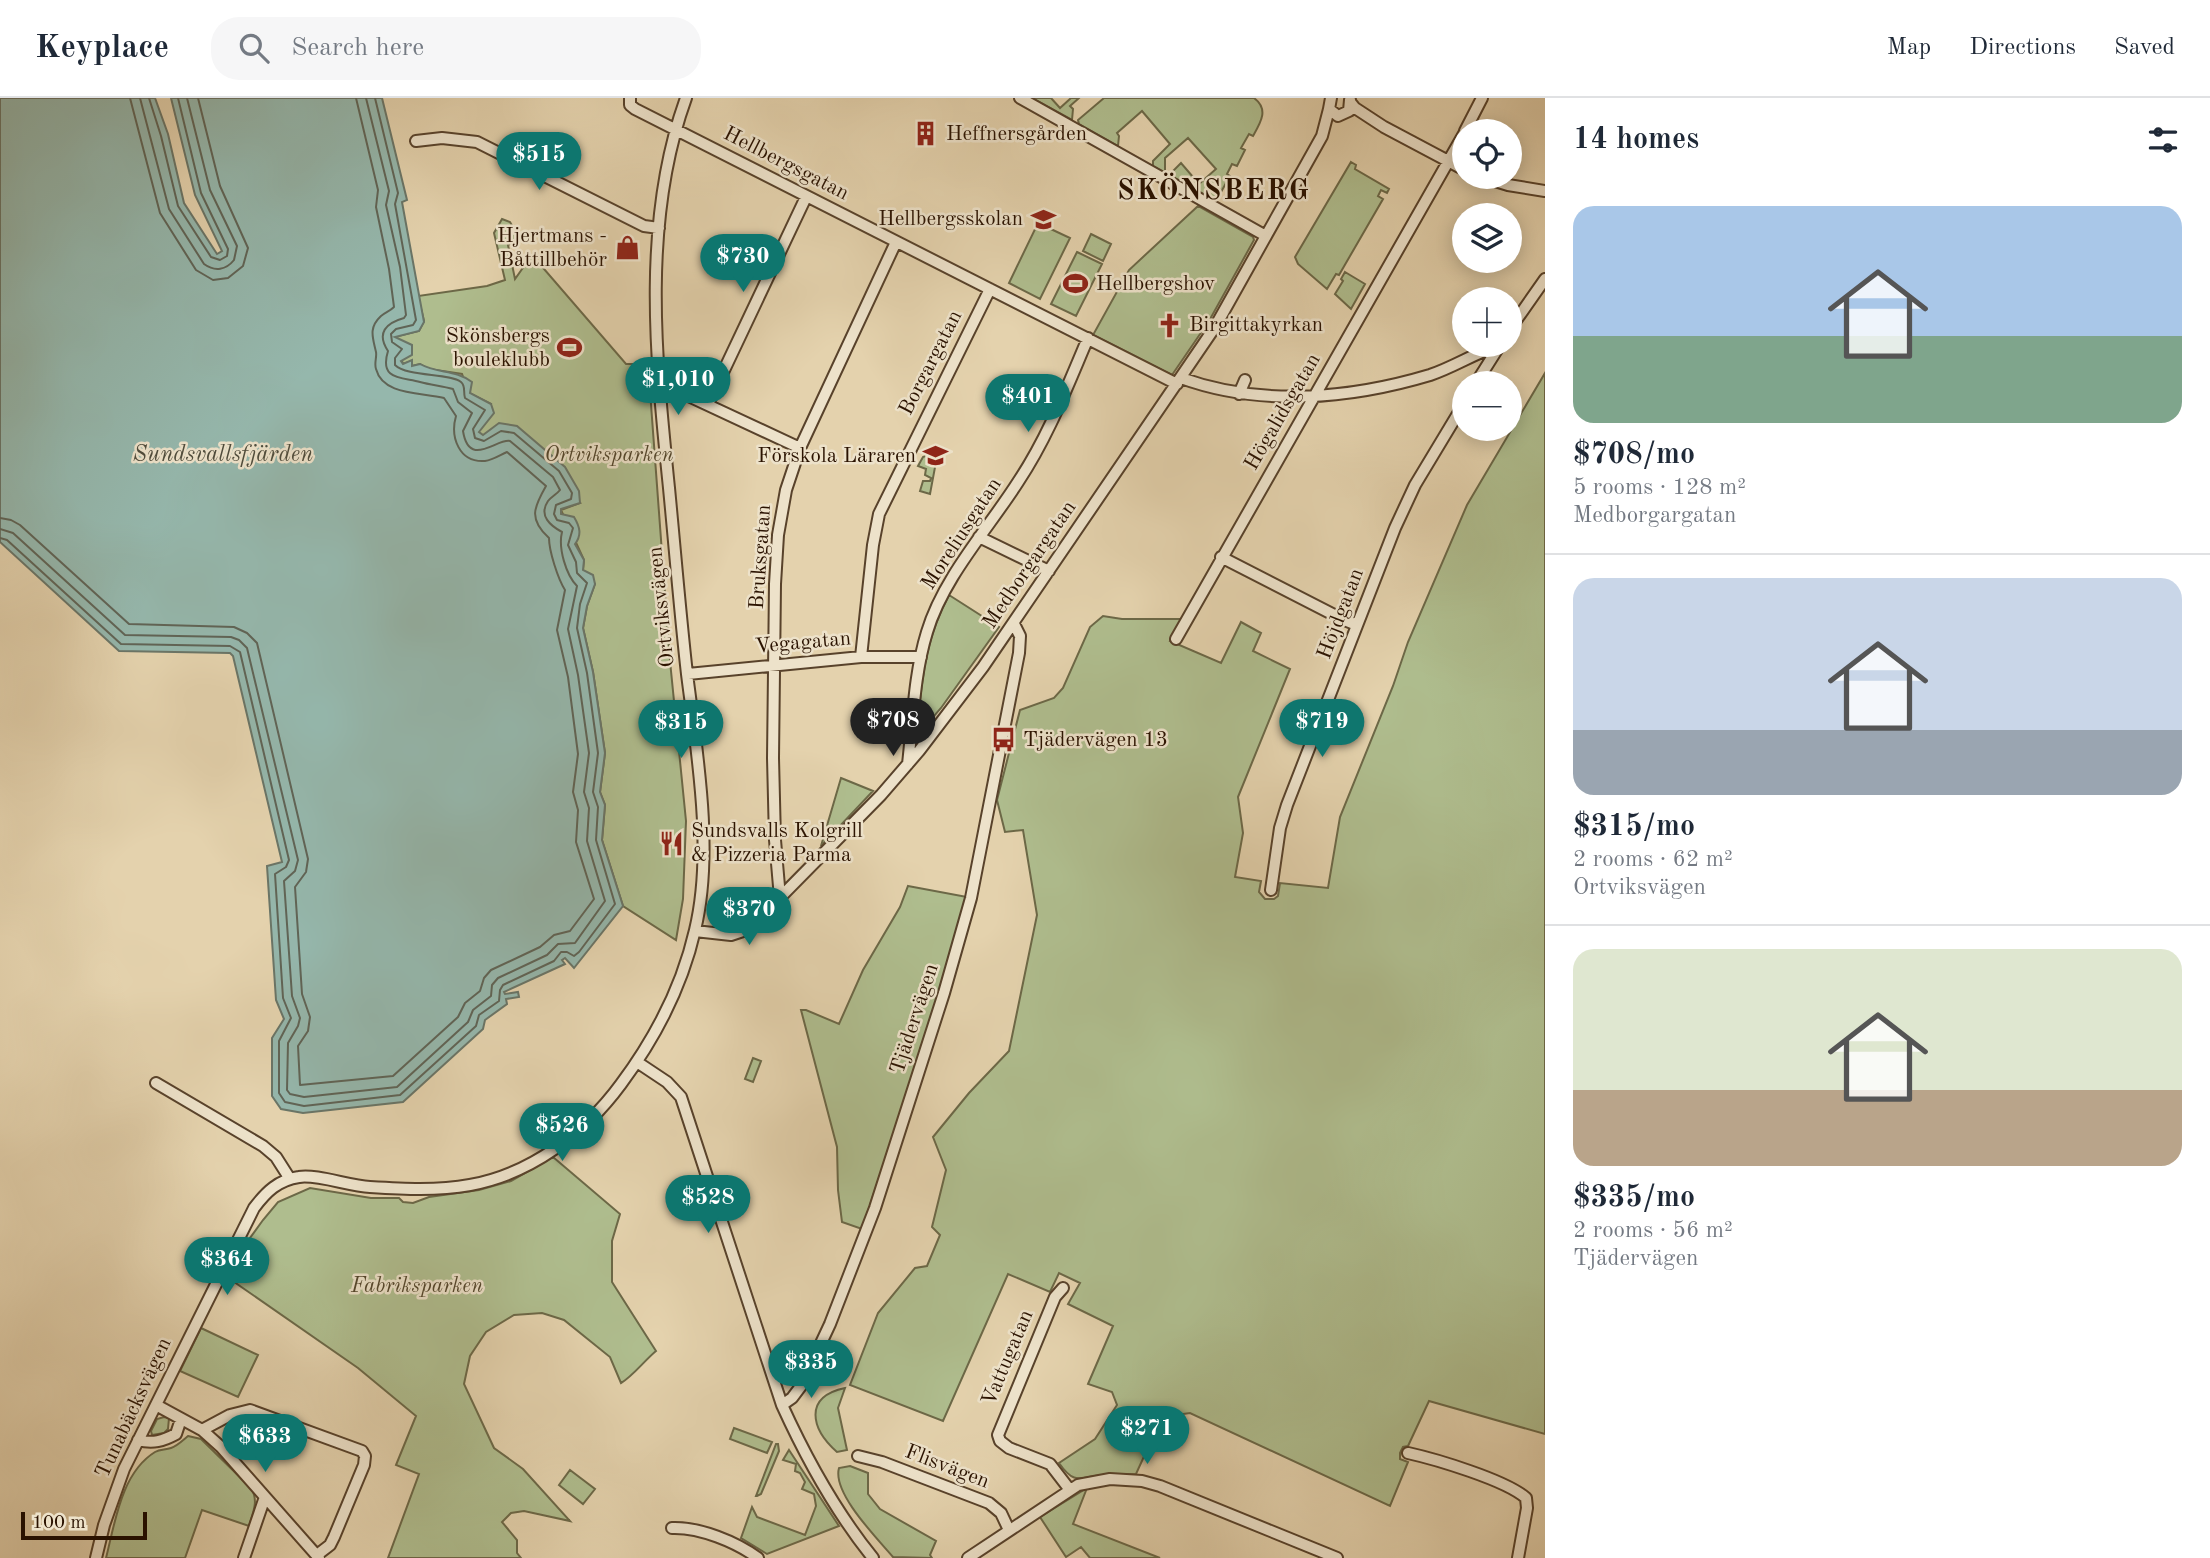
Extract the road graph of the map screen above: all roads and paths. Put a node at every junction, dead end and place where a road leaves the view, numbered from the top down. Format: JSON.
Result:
{"nodes":[{"id":1,"x":631,"y":98,"type":"edge"},
{"id":2,"x":686,"y":98,"type":"edge"},
{"id":3,"x":1020,"y":98,"type":"edge"},
{"id":4,"x":1482,"y":98,"type":"edge"},
{"id":5,"x":1350,"y":100,"type":"edge"},
{"id":6,"x":1328,"y":103,"type":"edge"},
{"id":7,"x":1343,"y":115,"type":"junction"},
{"id":8,"x":1471,"y":119,"type":"edge"},
{"id":9,"x":1384,"y":127,"type":"junction"},
{"id":10,"x":676,"y":130,"type":"junction"},
{"id":11,"x":1322,"y":136,"type":"junction"},
{"id":12,"x":416,"y":141,"type":"dead end"},
{"id":13,"x":1452,"y":155,"type":"edge"},
{"id":14,"x":1449,"y":161,"type":"junction"},
{"id":15,"x":1452,"y":163,"type":"edge"},
{"id":16,"x":1522,"y":188,"type":"edge"},
{"id":17,"x":1545,"y":191,"type":"edge"},
{"id":18,"x":806,"y":197,"type":"junction"},
{"id":19,"x":659,"y":228,"type":"junction"},
{"id":20,"x":1266,"y":236,"type":"junction"},
{"id":21,"x":896,"y":242,"type":"junction"},
{"id":22,"x":1545,"y":279,"type":"edge"},
{"id":23,"x":990,"y":289,"type":"junction"},
{"id":24,"x":1522,"y":312,"type":"edge"},
{"id":25,"x":1088,"y":338,"type":"junction"},
{"id":26,"x":1472,"y":357,"type":"edge"},
{"id":27,"x":1245,"y":380,"type":"dead end"},
{"id":28,"x":1179,"y":381,"type":"junction"},
{"id":29,"x":660,"y":388,"type":"junction"},
{"id":30,"x":1239,"y":394,"type":"junction"},
{"id":31,"x":1314,"y":397,"type":"junction"},
{"id":32,"x":708,"y":404,"type":"junction"},
{"id":33,"x":1452,"y":424,"type":"edge"},
{"id":34,"x":800,"y":448,"type":"junction"},
{"id":35,"x":979,"y":537,"type":"junction"},
{"id":36,"x":1221,"y":557,"type":"junction"},
{"id":37,"x":1049,"y":571,"type":"junction"},
{"id":38,"x":1014,"y":624,"type":"junction"},
{"id":39,"x":1357,"y":625,"type":"junction"},
{"id":40,"x":1176,"y":639,"type":"dead end"},
{"id":41,"x":861,"y":657,"type":"junction"},
{"id":42,"x":921,"y":657,"type":"junction"},
{"id":43,"x":775,"y":664,"type":"junction"},
{"id":44,"x":688,"y":674,"type":"junction"},
{"id":45,"x":908,"y":764,"type":"junction"},
{"id":46,"x":1271,"y":890,"type":"dead end"},
{"id":47,"x":780,"y":898,"type":"junction"},
{"id":48,"x":695,"y":931,"type":"junction"},
{"id":49,"x":638,"y":1062,"type":"junction"},
{"id":50,"x":156,"y":1083,"type":"dead end"},
{"id":51,"x":276,"y":1157,"type":"junction"},
{"id":52,"x":308,"y":1176,"type":"junction"},
{"id":53,"x":290,"y":1179,"type":"junction"},
{"id":54,"x":1063,"y":1288,"type":"dead end"},
{"id":55,"x":156,"y":1405,"type":"junction"},
{"id":56,"x":782,"y":1405,"type":"junction"},
{"id":57,"x":181,"y":1419,"type":"junction"},
{"id":58,"x":202,"y":1430,"type":"junction"},
{"id":59,"x":138,"y":1440,"type":"junction"},
{"id":60,"x":1408,"y":1453,"type":"dead end"},
{"id":61,"x":858,"y":1456,"type":"dead end"},
{"id":62,"x":1070,"y":1490,"type":"junction"},
{"id":63,"x":265,"y":1497,"type":"junction"},
{"id":64,"x":672,"y":1528,"type":"dead end"},
{"id":65,"x":1009,"y":1531,"type":"junction"},
{"id":66,"x":318,"y":1557,"type":"edge"},
{"id":67,"x":96,"y":1558,"type":"edge"},
{"id":68,"x":244,"y":1558,"type":"edge"},
{"id":69,"x":758,"y":1558,"type":"edge"},
{"id":70,"x":873,"y":1558,"type":"edge"},
{"id":71,"x":968,"y":1558,"type":"edge"},
{"id":72,"x":1337,"y":1558,"type":"edge"},
{"id":73,"x":1518,"y":1558,"type":"edge"}],
"edges":[{"from":1,"to":10,"type":"street","name":"Hellbergsgatan"},
{"from":2,"to":10,"type":"street","name":"Ortviksvägen"},
{"from":3,"to":20,"type":"street"},
{"from":4,"to":8,"type":"street","name":"Högalidsgatan"},
{"from":5,"to":7,"type":"street","name":"Medborgargatan"},
{"from":5,"to":9,"type":"street"},
{"from":6,"to":7,"type":"street"},
{"from":6,"to":11,"type":"street","name":"Medborgargatan"},
{"from":7,"to":9,"type":"street"},
{"from":7,"to":11,"type":"street","name":"Medborgargatan"},
{"from":9,"to":14,"type":"street"},
{"from":10,"to":18,"type":"street","name":"Hellbergsgatan"},
{"from":10,"to":19,"type":"street","name":"Ortviksvägen"},
{"from":11,"to":20,"type":"street","name":"Medborgargatan"},
{"from":12,"to":19,"type":"street"},
{"from":13,"to":14,"type":"street","name":"Högalidsgatan"},
{"from":14,"to":15,"type":"street"},
{"from":14,"to":31,"type":"street","name":"Högalidsgatan"},
{"from":16,"to":17,"type":"street"},
{"from":18,"to":21,"type":"street","name":"Hellbergsgatan"},
{"from":18,"to":32,"type":"street"},
{"from":19,"to":29,"type":"street","name":"Ortviksvägen"},
{"from":20,"to":28,"type":"street","name":"Medborgargatan"},
{"from":21,"to":23,"type":"street","name":"Hellbergsgatan"},
{"from":21,"to":34,"type":"street","name":"Bruksgatan"},
{"from":22,"to":24,"type":"street"},
{"from":23,"to":25,"type":"street","name":"Hellbergsgatan"},
{"from":23,"to":41,"type":"street","name":"Borgargatan"},
{"from":25,"to":28,"type":"street","name":"Hellbergsgatan"},
{"from":25,"to":35,"type":"street","name":"Moreliusgatan"},
{"from":26,"to":31,"type":"street","name":"Hellbergsgatan"},
{"from":27,"to":30,"type":"street"},
{"from":28,"to":30,"type":"street","name":"Hellbergsgatan"},
{"from":28,"to":37,"type":"street","name":"Medborgargatan"},
{"from":29,"to":32,"type":"street"},
{"from":29,"to":44,"type":"street","name":"Ortviksvägen"},
{"from":30,"to":31,"type":"street","name":"Hellbergsgatan"},
{"from":31,"to":36,"type":"street","name":"Högalidsgatan"},
{"from":32,"to":34,"type":"street"},
{"from":33,"to":39,"type":"street","name":"Höjdgatan"},
{"from":34,"to":43,"type":"street","name":"Bruksgatan"},
{"from":35,"to":37,"type":"street"},
{"from":35,"to":42,"type":"street","name":"Moreliusgatan"},
{"from":36,"to":39,"type":"street"},
{"from":36,"to":40,"type":"street","name":"Högalidsgatan"},
{"from":37,"to":38,"type":"street","name":"Medborgargatan"},
{"from":38,"to":45,"type":"street","name":"Medborgargatan"},
{"from":38,"to":56,"type":"street","name":"Tjädervägen"},
{"from":39,"to":46,"type":"street","name":"Höjdgatan"},
{"from":41,"to":42,"type":"street","name":"Vegagatan"},
{"from":41,"to":43,"type":"street","name":"Vegagatan"},
{"from":42,"to":45,"type":"street","name":"Moreliusgatan"},
{"from":43,"to":44,"type":"street","name":"Vegagatan"},
{"from":43,"to":47,"type":"street","name":"Bruksgatan"},
{"from":44,"to":48,"type":"street","name":"Ortviksvägen"},
{"from":45,"to":47,"type":"street","name":"Medborgargatan"},
{"from":47,"to":48,"type":"street","name":"Medborgargatan"},
{"from":48,"to":49,"type":"street","name":"Ortviksvägen"},
{"from":49,"to":52,"type":"street","name":"Ortviksvägen"},
{"from":49,"to":56,"type":"street"},
{"from":50,"to":51,"type":"street","name":"Ortviksvägen"},
{"from":51,"to":52,"type":"street","name":"Ortviksvägen"},
{"from":51,"to":53,"type":"street","name":"Ortviksvägen"},
{"from":52,"to":53,"type":"street","name":"Ortviksvägen"},
{"from":53,"to":55,"type":"street","name":"Tunabäcksvägen"},
{"from":54,"to":62,"type":"street","name":"Vattugatan"},
{"from":55,"to":57,"type":"street"},
{"from":55,"to":59,"type":"street","name":"Tunabäcksvägen"},
{"from":56,"to":70,"type":"street"},
{"from":57,"to":58,"type":"street"},
{"from":57,"to":59,"type":"street"},
{"from":58,"to":63,"type":"street"},
{"from":58,"to":66,"type":"street"},
{"from":59,"to":67,"type":"street","name":"Tunabäcksvägen"},
{"from":60,"to":73,"type":"street"},
{"from":61,"to":65,"type":"street","name":"Flisvägen"},
{"from":62,"to":65,"type":"street"},
{"from":62,"to":72,"type":"street"},
{"from":63,"to":66,"type":"street"},
{"from":63,"to":68,"type":"street"},
{"from":64,"to":69,"type":"street"},
{"from":65,"to":71,"type":"street"}]}
